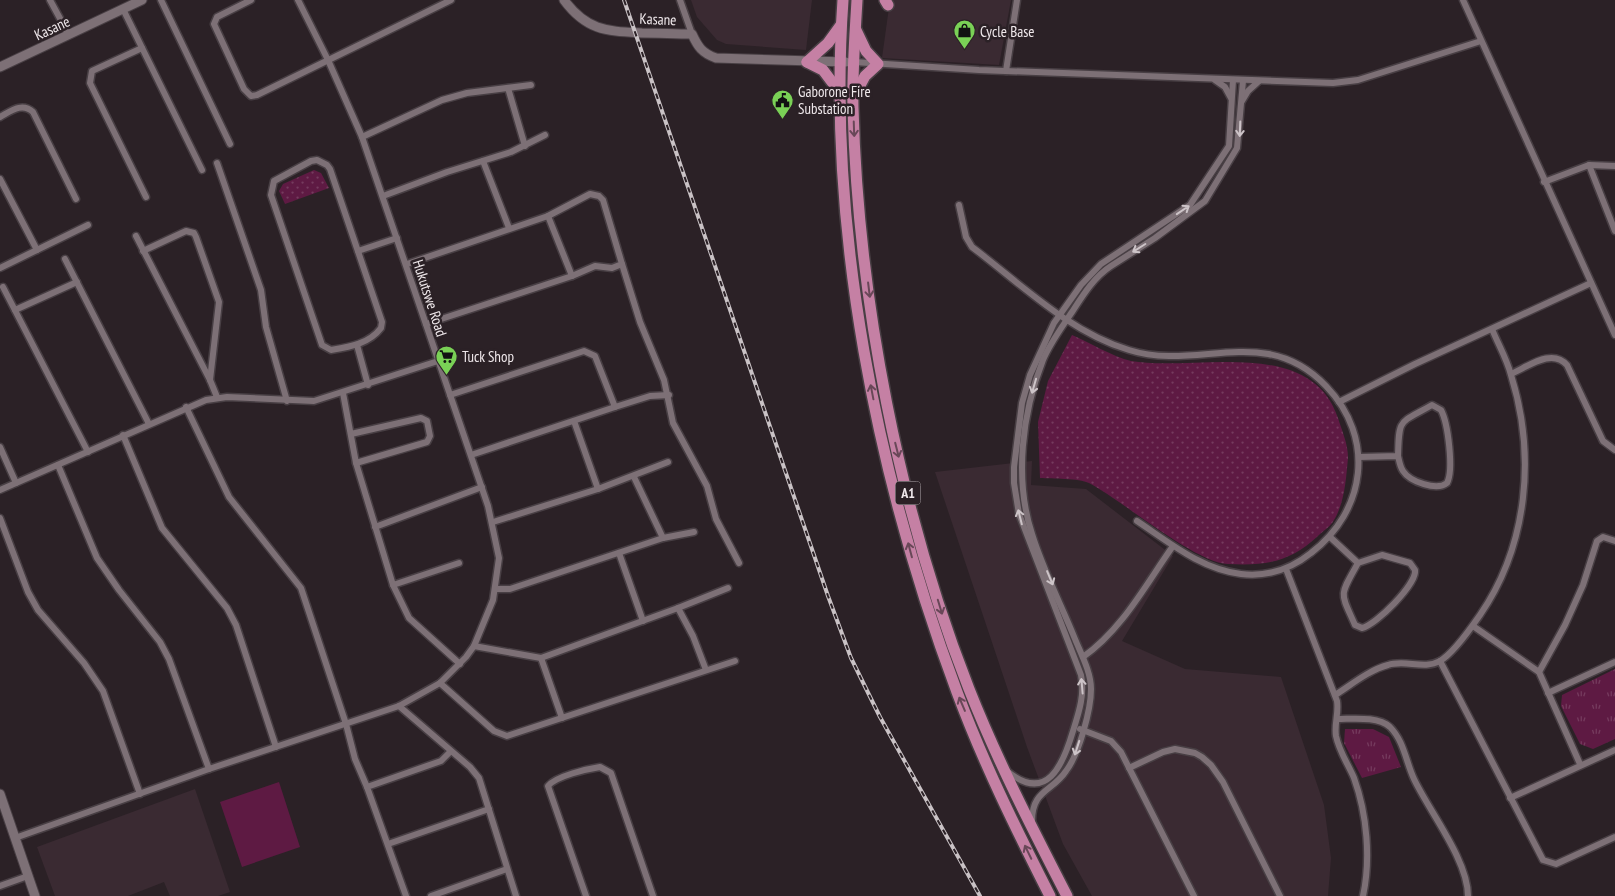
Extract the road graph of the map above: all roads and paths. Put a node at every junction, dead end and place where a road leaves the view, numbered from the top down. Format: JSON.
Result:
{"nodes":[{"id":1,"x":50,"y":0,"type":"edge"},
{"id":2,"x":142,"y":0,"type":"edge"},
{"id":3,"x":161,"y":0,"type":"edge"},
{"id":4,"x":251,"y":0,"type":"edge"},
{"id":5,"x":298,"y":0,"type":"edge"},
{"id":6,"x":450,"y":0,"type":"edge"},
{"id":7,"x":564,"y":0,"type":"edge"},
{"id":8,"x":680,"y":0,"type":"edge"},
{"id":9,"x":843,"y":0,"type":"edge"},
{"id":10,"x":856,"y":0,"type":"edge"},
{"id":11,"x":1017,"y":0,"type":"edge"},
{"id":12,"x":1463,"y":0,"type":"edge"},
{"id":13,"x":123,"y":9,"type":"junction"},
{"id":14,"x":841,"y":25,"type":"junction"},
{"id":15,"x":855,"y":29,"type":"junction"},
{"id":16,"x":692,"y":34,"type":"junction"},
{"id":17,"x":68,"y":35,"type":"junction"},
{"id":18,"x":1482,"y":41,"type":"junction"},
{"id":19,"x":142,"y":48,"type":"junction"},
{"id":20,"x":328,"y":60,"type":"junction"},
{"id":21,"x":807,"y":62,"type":"junction"},
{"id":22,"x":840,"y":62,"type":"junction"},
{"id":23,"x":854,"y":62,"type":"junction"},
{"id":24,"x":1,"y":64,"type":"edge"},
{"id":25,"x":878,"y":64,"type":"junction"},
{"id":26,"x":1006,"y":71,"type":"junction"},
{"id":27,"x":1212,"y":79,"type":"junction"},
{"id":28,"x":1233,"y":80,"type":"junction"},
{"id":29,"x":1243,"y":81,"type":"junction"},
{"id":30,"x":1259,"y":81,"type":"junction"},
{"id":31,"x":531,"y":85,"type":"dead end"},
{"id":32,"x":508,"y":88,"type":"junction"},
{"id":33,"x":841,"y":94,"type":"junction"},
{"id":34,"x":1233,"y":102,"type":"junction"},
{"id":35,"x":1241,"y":104,"type":"junction"},
{"id":36,"x":853,"y":105,"type":"junction"},
{"id":37,"x":0,"y":117,"type":"edge"},
{"id":38,"x":545,"y":135,"type":"dead end"},
{"id":39,"x":362,"y":137,"type":"junction"},
{"id":40,"x":230,"y":144,"type":"dead end"},
{"id":41,"x":525,"y":146,"type":"junction"},
{"id":42,"x":483,"y":161,"type":"junction"},
{"id":43,"x":217,"y":163,"type":"dead end"},
{"id":44,"x":1589,"y":164,"type":"junction"},
{"id":45,"x":1615,"y":166,"type":"edge"},
{"id":46,"x":202,"y":170,"type":"dead end"},
{"id":47,"x":0,"y":179,"type":"edge"},
{"id":48,"x":1544,"y":182,"type":"junction"},
{"id":49,"x":382,"y":196,"type":"junction"},
{"id":50,"x":146,"y":197,"type":"dead end"},
{"id":51,"x":76,"y":200,"type":"dead end"},
{"id":52,"x":959,"y":205,"type":"dead end"},
{"id":53,"x":548,"y":216,"type":"junction"},
{"id":54,"x":88,"y":224,"type":"dead end"},
{"id":55,"x":509,"y":228,"type":"junction"},
{"id":56,"x":1614,"y":229,"type":"edge"},
{"id":57,"x":136,"y":236,"type":"dead end"},
{"id":58,"x":398,"y":238,"type":"junction"},
{"id":59,"x":37,"y":250,"type":"junction"},
{"id":60,"x":143,"y":251,"type":"junction"},
{"id":61,"x":358,"y":251,"type":"junction"},
{"id":62,"x":65,"y":259,"type":"dead end"},
{"id":63,"x":406,"y":264,"type":"junction"},
{"id":64,"x":622,"y":264,"type":"junction"},
{"id":65,"x":0,"y":268,"type":"edge"},
{"id":66,"x":572,"y":276,"type":"junction"},
{"id":67,"x":77,"y":282,"type":"junction"},
{"id":68,"x":1591,"y":283,"type":"junction"},
{"id":69,"x":3,"y":287,"type":"dead end"},
{"id":70,"x":14,"y":310,"type":"junction"},
{"id":71,"x":1059,"y":314,"type":"junction"},
{"id":72,"x":1066,"y":320,"type":"junction"},
{"id":73,"x":426,"y":324,"type":"junction"},
{"id":74,"x":1492,"y":329,"type":"junction"},
{"id":75,"x":1615,"y":335,"type":"edge"},
{"id":76,"x":356,"y":345,"type":"junction"},
{"id":77,"x":438,"y":361,"type":"junction"},
{"id":78,"x":1511,"y":374,"type":"junction"},
{"id":79,"x":210,"y":380,"type":"junction"},
{"id":80,"x":368,"y":385,"type":"junction"},
{"id":81,"x":344,"y":393,"type":"junction"},
{"id":82,"x":450,"y":395,"type":"junction"},
{"id":83,"x":669,"y":396,"type":"junction"},
{"id":84,"x":217,"y":397,"type":"junction"},
{"id":85,"x":287,"y":401,"type":"junction"},
{"id":86,"x":1339,"y":402,"type":"junction"},
{"id":87,"x":615,"y":407,"type":"junction"},
{"id":88,"x":186,"y":408,"type":"junction"},
{"id":89,"x":574,"y":421,"type":"junction"},
{"id":90,"x":149,"y":424,"type":"junction"},
{"id":91,"x":351,"y":434,"type":"junction"},
{"id":92,"x":123,"y":435,"type":"junction"},
{"id":93,"x":0,"y":447,"type":"edge"},
{"id":94,"x":1615,"y":450,"type":"edge"},
{"id":95,"x":88,"y":452,"type":"junction"},
{"id":96,"x":471,"y":455,"type":"junction"},
{"id":97,"x":1398,"y":456,"type":"junction"},
{"id":98,"x":1359,"y":457,"type":"junction"},
{"id":99,"x":356,"y":462,"type":"junction"},
{"id":100,"x":668,"y":462,"type":"dead end"},
{"id":101,"x":58,"y":466,"type":"junction"},
{"id":102,"x":634,"y":477,"type":"junction"},
{"id":103,"x":16,"y":482,"type":"junction"},
{"id":104,"x":482,"y":487,"type":"junction"},
{"id":105,"x":598,"y":489,"type":"junction"},
{"id":106,"x":0,"y":490,"type":"edge"},
{"id":107,"x":0,"y":518,"type":"edge"},
{"id":108,"x":1137,"y":521,"type":"dead end"},
{"id":109,"x":493,"y":522,"type":"junction"},
{"id":110,"x":375,"y":527,"type":"junction"},
{"id":111,"x":694,"y":532,"type":"dead end"},
{"id":112,"x":663,"y":538,"type":"junction"},
{"id":113,"x":1330,"y":538,"type":"junction"},
{"id":114,"x":1615,"y":541,"type":"edge"},
{"id":115,"x":1173,"y":546,"type":"junction"},
{"id":116,"x":618,"y":554,"type":"junction"},
{"id":117,"x":459,"y":563,"type":"dead end"},
{"id":118,"x":739,"y":563,"type":"dead end"},
{"id":119,"x":1358,"y":563,"type":"junction"},
{"id":120,"x":1286,"y":570,"type":"junction"},
{"id":121,"x":393,"y":585,"type":"junction"},
{"id":122,"x":495,"y":588,"type":"junction"},
{"id":123,"x":728,"y":588,"type":"dead end"},
{"id":124,"x":678,"y":608,"type":"junction"},
{"id":125,"x":643,"y":621,"type":"junction"},
{"id":126,"x":1473,"y":626,"type":"junction"},
{"id":127,"x":474,"y":646,"type":"junction"},
{"id":128,"x":1083,"y":657,"type":"junction"},
{"id":129,"x":541,"y":658,"type":"junction"},
{"id":130,"x":735,"y":661,"type":"dead end"},
{"id":131,"x":1440,"y":661,"type":"junction"},
{"id":132,"x":1615,"y":662,"type":"edge"},
{"id":133,"x":460,"y":664,"type":"junction"},
{"id":134,"x":706,"y":670,"type":"junction"},
{"id":135,"x":1538,"y":672,"type":"junction"},
{"id":136,"x":440,"y":683,"type":"junction"},
{"id":137,"x":1548,"y":693,"type":"junction"},
{"id":138,"x":1335,"y":695,"type":"junction"},
{"id":139,"x":399,"y":706,"type":"junction"},
{"id":140,"x":562,"y":718,"type":"junction"},
{"id":141,"x":1338,"y":719,"type":"junction"},
{"id":142,"x":346,"y":724,"type":"junction"},
{"id":143,"x":1074,"y":727,"type":"junction"},
{"id":144,"x":1083,"y":729,"type":"junction"},
{"id":145,"x":276,"y":747,"type":"junction"},
{"id":146,"x":1615,"y":750,"type":"edge"},
{"id":147,"x":450,"y":752,"type":"junction"},
{"id":148,"x":1580,"y":764,"type":"junction"},
{"id":149,"x":1002,"y":767,"type":"junction"},
{"id":150,"x":1129,"y":768,"type":"junction"},
{"id":151,"x":209,"y":769,"type":"junction"},
{"id":152,"x":367,"y":787,"type":"junction"},
{"id":153,"x":0,"y":794,"type":"edge"},
{"id":154,"x":140,"y":794,"type":"junction"},
{"id":155,"x":1510,"y":798,"type":"junction"},
{"id":156,"x":489,"y":809,"type":"junction"},
{"id":157,"x":1032,"y":829,"type":"junction"},
{"id":158,"x":15,"y":838,"type":"junction"},
{"id":159,"x":1615,"y":838,"type":"edge"},
{"id":160,"x":388,"y":844,"type":"junction"},
{"id":161,"x":507,"y":870,"type":"junction"},
{"id":162,"x":28,"y":876,"type":"junction"},
{"id":163,"x":0,"y":886,"type":"edge"},
{"id":164,"x":35,"y":896,"type":"edge"},
{"id":165,"x":406,"y":896,"type":"edge"},
{"id":166,"x":431,"y":896,"type":"edge"},
{"id":167,"x":516,"y":896,"type":"edge"},
{"id":168,"x":586,"y":896,"type":"edge"},
{"id":169,"x":653,"y":896,"type":"edge"},
{"id":170,"x":1050,"y":896,"type":"edge"},
{"id":171,"x":1067,"y":896,"type":"edge"},
{"id":172,"x":1194,"y":896,"type":"edge"},
{"id":173,"x":1280,"y":896,"type":"edge"},
{"id":174,"x":1363,"y":896,"type":"edge"},
{"id":175,"x":1468,"y":896,"type":"edge"}],
"edges":[{"from":1,"to":17,"type":"street"},
{"from":2,"to":13,"type":"street","name":"Kasane"},
{"from":3,"to":40,"type":"street"},
{"from":4,"to":20,"type":"street"},
{"from":5,"to":20,"type":"street","name":"Hukutswe Road"},
{"from":6,"to":20,"type":"street"},
{"from":7,"to":16,"type":"street","name":"Kasane"},
{"from":8,"to":16,"type":"street"},
{"from":9,"to":14,"type":"highway","number":"A1"},
{"from":10,"to":15,"type":"highway","number":"A1"},
{"from":11,"to":26,"type":"street"},
{"from":12,"to":18,"type":"street"},
{"from":13,"to":17,"type":"street","name":"Kasane"},
{"from":13,"to":19,"type":"street"},
{"from":14,"to":21,"type":"highway"},
{"from":14,"to":22,"type":"highway","number":"A1"},
{"from":15,"to":23,"type":"highway","number":"A1"},
{"from":15,"to":25,"type":"highway"},
{"from":16,"to":21,"type":"street","name":"Kasane"},
{"from":17,"to":24,"type":"street","name":"Kasane"},
{"from":18,"to":30,"type":"street"},
{"from":18,"to":48,"type":"street"},
{"from":19,"to":46,"type":"street"},
{"from":19,"to":50,"type":"street"},
{"from":20,"to":39,"type":"street","name":"Hukutswe Road"},
{"from":21,"to":22,"type":"street","name":"Kasane"},
{"from":21,"to":33,"type":"highway"},
{"from":22,"to":23,"type":"street","name":"Kasane"},
{"from":22,"to":33,"type":"highway","number":"A1"},
{"from":23,"to":25,"type":"street"},
{"from":23,"to":36,"type":"highway","number":"A1"},
{"from":25,"to":26,"type":"street"},
{"from":25,"to":36,"type":"highway"},
{"from":26,"to":27,"type":"street"},
{"from":27,"to":28,"type":"street"},
{"from":27,"to":34,"type":"street"},
{"from":28,"to":29,"type":"street"},
{"from":28,"to":34,"type":"street"},
{"from":29,"to":30,"type":"street"},
{"from":29,"to":35,"type":"street"},
{"from":30,"to":35,"type":"street"},
{"from":31,"to":32,"type":"street"},
{"from":32,"to":39,"type":"street"},
{"from":32,"to":41,"type":"street"},
{"from":170,"to":33,"type":"highway","number":"A1","one_way":true},
{"from":71,"to":34,"type":"street","one_way":true},
{"from":35,"to":72,"type":"street","one_way":true},
{"from":36,"to":149,"type":"highway","number":"A1","one_way":true},
{"from":37,"to":51,"type":"street"},
{"from":38,"to":41,"type":"street"},
{"from":39,"to":49,"type":"street","name":"Hukutswe Road"},
{"from":41,"to":42,"type":"street"},
{"from":42,"to":49,"type":"street"},
{"from":42,"to":55,"type":"street"},
{"from":43,"to":85,"type":"street"},
{"from":44,"to":45,"type":"street"},
{"from":44,"to":48,"type":"street"},
{"from":44,"to":56,"type":"street"},
{"from":47,"to":59,"type":"street"},
{"from":48,"to":68,"type":"street"},
{"from":49,"to":58,"type":"street","name":"Hukutswe Road"},
{"from":52,"to":71,"type":"street"},
{"from":53,"to":55,"type":"street"},
{"from":53,"to":64,"type":"street"},
{"from":53,"to":66,"type":"street"},
{"from":54,"to":59,"type":"street"},
{"from":55,"to":63,"type":"street"},
{"from":57,"to":60,"type":"street"},
{"from":58,"to":61,"type":"street"},
{"from":58,"to":63,"type":"street","name":"Hukutswe Road"},
{"from":59,"to":65,"type":"street"},
{"from":60,"to":79,"type":"street"},
{"from":60,"to":79,"type":"street"},
{"from":61,"to":76,"type":"street"},
{"from":61,"to":76,"type":"street"},
{"from":62,"to":67,"type":"street"},
{"from":63,"to":73,"type":"street","name":"Hukutswe Road"},
{"from":64,"to":66,"type":"street"},
{"from":64,"to":83,"type":"street"},
{"from":66,"to":73,"type":"street"},
{"from":67,"to":70,"type":"street"},
{"from":67,"to":90,"type":"street"},
{"from":68,"to":74,"type":"street"},
{"from":68,"to":75,"type":"street"},
{"from":69,"to":70,"type":"street"},
{"from":70,"to":95,"type":"street"},
{"from":71,"to":72,"type":"street"},
{"from":143,"to":71,"type":"street","one_way":true},
{"from":72,"to":86,"type":"street"},
{"from":72,"to":128,"type":"street","one_way":true},
{"from":73,"to":77,"type":"street","name":"Hukutswe Road"},
{"from":74,"to":78,"type":"street"},
{"from":74,"to":86,"type":"street"},
{"from":76,"to":80,"type":"street"},
{"from":77,"to":80,"type":"street"},
{"from":77,"to":82,"type":"street","name":"Hukutswe Road"},
{"from":78,"to":94,"type":"street"},
{"from":78,"to":126,"type":"street"},
{"from":79,"to":84,"type":"street"},
{"from":80,"to":81,"type":"street"},
{"from":81,"to":85,"type":"street"},
{"from":81,"to":91,"type":"street"},
{"from":82,"to":87,"type":"street"},
{"from":82,"to":96,"type":"street","name":"Hukutswe Road"},
{"from":83,"to":87,"type":"street"},
{"from":83,"to":118,"type":"street"},
{"from":84,"to":85,"type":"street"},
{"from":84,"to":88,"type":"street"},
{"from":86,"to":98,"type":"street"},
{"from":87,"to":89,"type":"street"},
{"from":88,"to":90,"type":"street"},
{"from":88,"to":142,"type":"street"},
{"from":89,"to":96,"type":"street"},
{"from":89,"to":105,"type":"street"},
{"from":90,"to":92,"type":"street"},
{"from":91,"to":99,"type":"street"},
{"from":91,"to":99,"type":"street"},
{"from":92,"to":95,"type":"street"},
{"from":92,"to":145,"type":"street"},
{"from":93,"to":103,"type":"street"},
{"from":95,"to":101,"type":"street"},
{"from":96,"to":104,"type":"street","name":"Hukutswe Road"},
{"from":97,"to":97,"type":"street"},
{"from":97,"to":98,"type":"street"},
{"from":98,"to":113,"type":"street"},
{"from":99,"to":110,"type":"street"},
{"from":100,"to":102,"type":"street"},
{"from":101,"to":103,"type":"street"},
{"from":101,"to":151,"type":"street"},
{"from":102,"to":105,"type":"street"},
{"from":102,"to":112,"type":"street"},
{"from":103,"to":106,"type":"street"},
{"from":104,"to":109,"type":"street","name":"Hukutswe Road"},
{"from":104,"to":110,"type":"street"},
{"from":105,"to":109,"type":"street"},
{"from":107,"to":154,"type":"street"},
{"from":108,"to":115,"type":"street"},
{"from":109,"to":122,"type":"street","name":"Hukutswe Road"},
{"from":110,"to":121,"type":"street"},
{"from":111,"to":112,"type":"street"},
{"from":112,"to":116,"type":"street"},
{"from":113,"to":119,"type":"street"},
{"from":113,"to":120,"type":"street"},
{"from":114,"to":135,"type":"street"},
{"from":115,"to":120,"type":"street"},
{"from":115,"to":128,"type":"street"},
{"from":116,"to":122,"type":"street"},
{"from":116,"to":125,"type":"street"},
{"from":117,"to":121,"type":"street"},
{"from":119,"to":119,"type":"street"},
{"from":120,"to":138,"type":"street"},
{"from":121,"to":133,"type":"street"},
{"from":122,"to":127,"type":"street","name":"Hukutswe Road"},
{"from":123,"to":124,"type":"street"},
{"from":124,"to":125,"type":"street"},
{"from":124,"to":134,"type":"street"},
{"from":125,"to":129,"type":"street"},
{"from":126,"to":131,"type":"street"},
{"from":126,"to":135,"type":"street"},
{"from":127,"to":129,"type":"street"},
{"from":127,"to":133,"type":"street","name":"Hukutswe Road"},
{"from":128,"to":144,"type":"street"},
{"from":129,"to":140,"type":"street"},
{"from":130,"to":134,"type":"street"},
{"from":131,"to":138,"type":"street"},
{"from":131,"to":155,"type":"street"},
{"from":132,"to":137,"type":"street"},
{"from":133,"to":136,"type":"street","name":"Hukutswe Road"},
{"from":134,"to":140,"type":"street"},
{"from":135,"to":137,"type":"street"},
{"from":136,"to":139,"type":"street","name":"Hukutswe Road"},
{"from":136,"to":140,"type":"street"},
{"from":137,"to":148,"type":"street"},
{"from":138,"to":141,"type":"street"},
{"from":139,"to":142,"type":"street","name":"Hukutswe Road"},
{"from":139,"to":147,"type":"street"},
{"from":141,"to":174,"type":"street"},
{"from":141,"to":175,"type":"street"},
{"from":142,"to":145,"type":"street","name":"Hukutswe Road"},
{"from":142,"to":152,"type":"street"},
{"from":143,"to":144,"type":"street"},
{"from":143,"to":149,"type":"street"},
{"from":144,"to":150,"type":"street"},
{"from":144,"to":157,"type":"street","one_way":true},
{"from":145,"to":151,"type":"street","name":"Hukutswe Road"},
{"from":146,"to":148,"type":"street"},
{"from":147,"to":152,"type":"street"},
{"from":147,"to":156,"type":"street"},
{"from":148,"to":155,"type":"street"},
{"from":149,"to":157,"type":"highway","number":"A1"},
{"from":150,"to":172,"type":"street"},
{"from":150,"to":173,"type":"street"},
{"from":151,"to":154,"type":"street","name":"Hukutswe Road"},
{"from":152,"to":160,"type":"street"},
{"from":153,"to":158,"type":"street"},
{"from":154,"to":158,"type":"street","name":"Hukutswe Road"},
{"from":155,"to":159,"type":"street"},
{"from":156,"to":160,"type":"street"},
{"from":156,"to":161,"type":"street"},
{"from":157,"to":171,"type":"highway","number":"A1"},
{"from":158,"to":162,"type":"street"},
{"from":160,"to":165,"type":"street"},
{"from":161,"to":166,"type":"street"},
{"from":161,"to":167,"type":"street"},
{"from":162,"to":163,"type":"street"},
{"from":162,"to":164,"type":"street"},
{"from":168,"to":169,"type":"street"}]}
